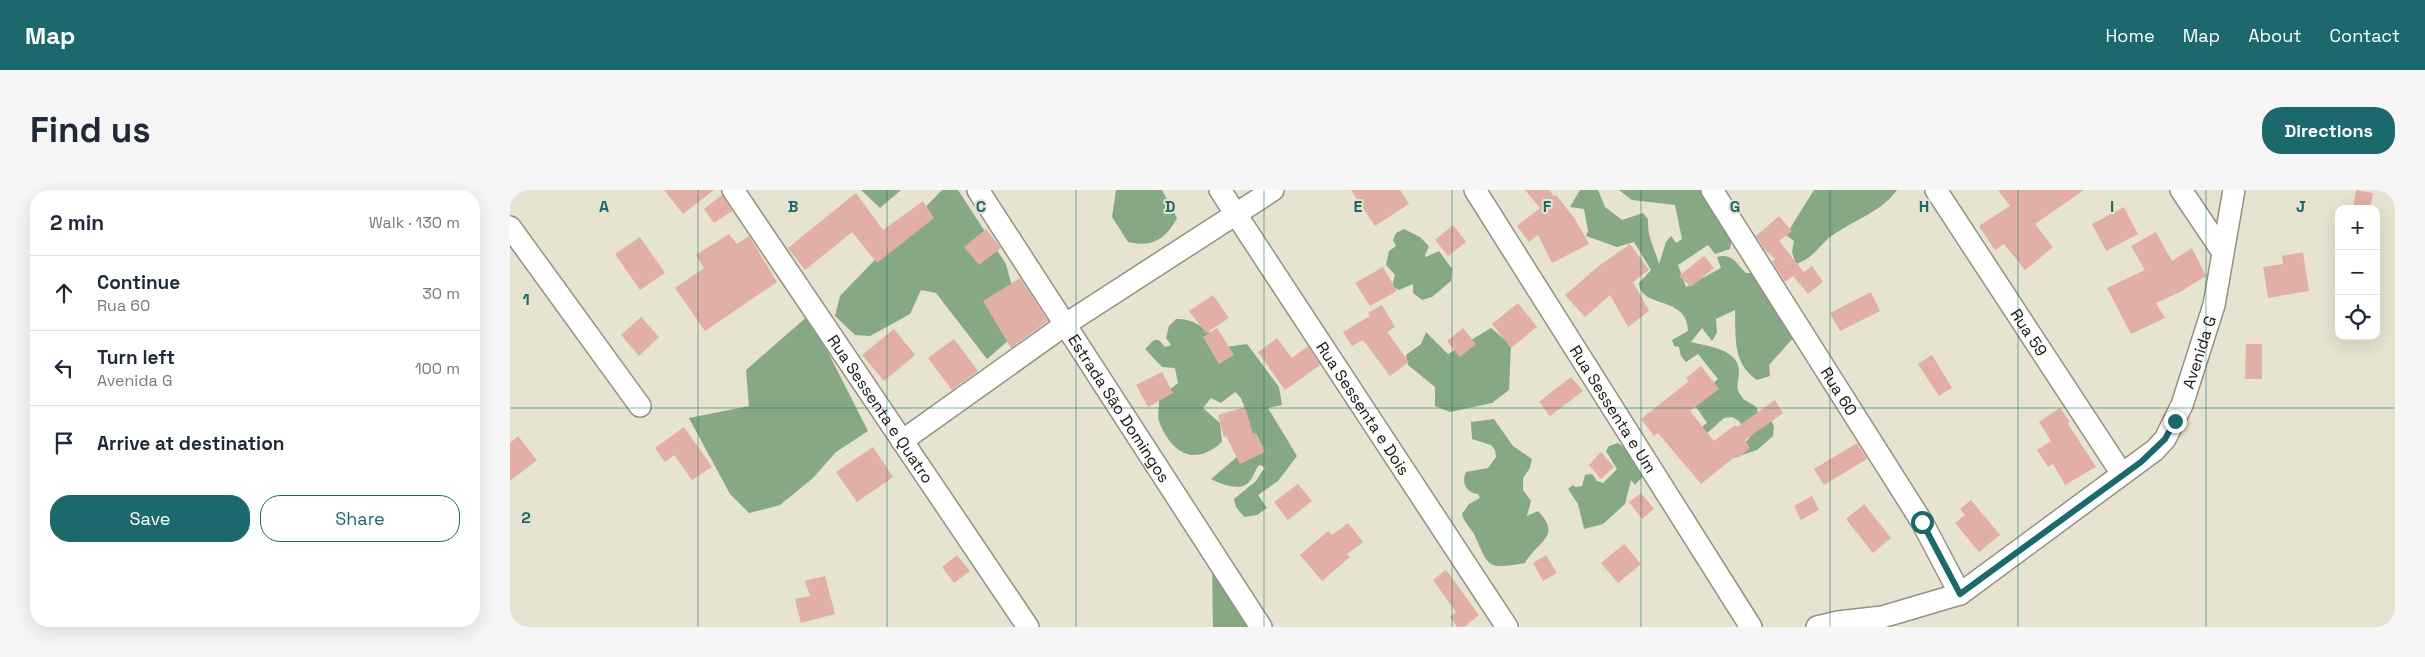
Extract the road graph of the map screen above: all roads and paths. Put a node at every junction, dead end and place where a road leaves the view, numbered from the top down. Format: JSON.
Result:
{"nodes":[{"id":1,"x":733,"y":190,"type":"edge"},
{"id":2,"x":978,"y":190,"type":"edge"},
{"id":3,"x":1220,"y":190,"type":"edge"},
{"id":4,"x":1273,"y":190,"type":"edge"},
{"id":5,"x":1475,"y":190,"type":"edge"},
{"id":6,"x":1712,"y":190,"type":"edge"},
{"id":7,"x":1936,"y":190,"type":"edge"},
{"id":8,"x":2182,"y":190,"type":"edge"},
{"id":9,"x":2234,"y":190,"type":"edge"},
{"id":10,"x":1235,"y":215,"type":"junction"},
{"id":11,"x":510,"y":227,"type":"edge"},
{"id":12,"x":2222,"y":251,"type":"junction"},
{"id":13,"x":1066,"y":324,"type":"junction"},
{"id":14,"x":640,"y":406,"type":"dead end"},
{"id":15,"x":902,"y":441,"type":"junction"},
{"id":16,"x":2122,"y":474,"type":"junction"},
{"id":17,"x":1960,"y":594,"type":"junction"},
{"id":18,"x":1885,"y":622,"type":"edge"},
{"id":19,"x":1028,"y":627,"type":"edge"},
{"id":20,"x":1261,"y":627,"type":"edge"},
{"id":21,"x":1507,"y":627,"type":"edge"},
{"id":22,"x":1750,"y":627,"type":"edge"},
{"id":23,"x":1817,"y":627,"type":"edge"}],
"edges":[{"from":1,"to":15,"type":"street","name":"Rua Sessenta e Quatro"},
{"from":2,"to":13,"type":"street","name":"Estrada São Domingos"},
{"from":3,"to":10,"type":"street","name":"Rua Sessenta e Dois"},
{"from":4,"to":10,"type":"street"},
{"from":5,"to":22,"type":"street","name":"Rua Sessenta e Um"},
{"from":6,"to":17,"type":"street","name":"Rua 60"},
{"from":7,"to":16,"type":"street","name":"Rua 59"},
{"from":8,"to":12,"type":"street"},
{"from":9,"to":12,"type":"street","name":"Avenida G"},
{"from":10,"to":13,"type":"street"},
{"from":10,"to":21,"type":"street","name":"Rua Sessenta e Dois"},
{"from":11,"to":14,"type":"street"},
{"from":12,"to":16,"type":"street","name":"Avenida G"},
{"from":13,"to":15,"type":"street"},
{"from":13,"to":20,"type":"street","name":"Estrada São Domingos"},
{"from":15,"to":19,"type":"street","name":"Rua Sessenta e Quatro"},
{"from":16,"to":17,"type":"street","name":"Avenida G"},
{"from":17,"to":18,"type":"street","name":"Avenida G"},
{"from":18,"to":23,"type":"street","name":"Avenida G"}]}
